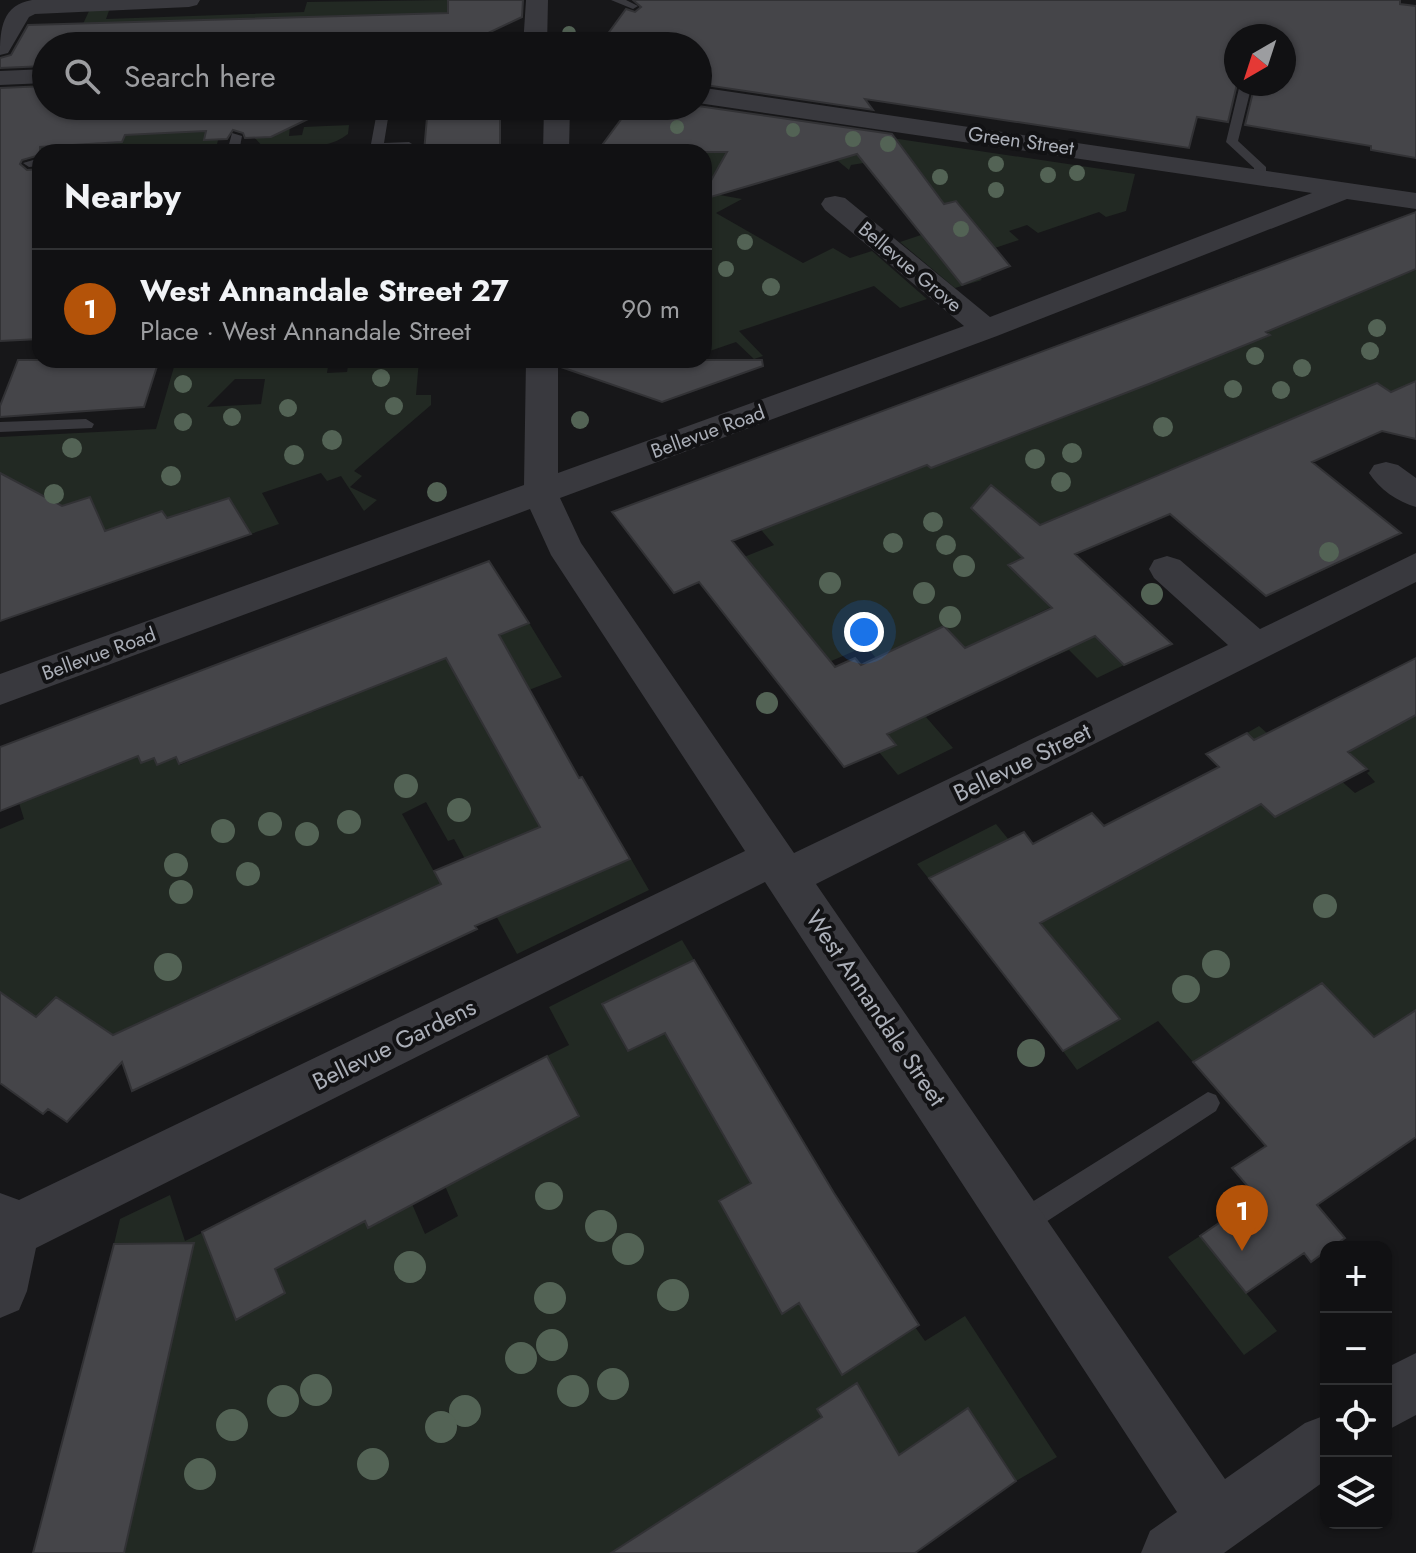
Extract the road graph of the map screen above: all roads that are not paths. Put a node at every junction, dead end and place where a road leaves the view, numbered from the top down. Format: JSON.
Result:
{"nodes":[{"id":1,"x":189,"y":0,"type":"edge"},
{"id":2,"x":537,"y":0,"type":"edge"},
{"id":3,"x":616,"y":0,"type":"edge"},
{"id":4,"x":633,"y":6,"type":"dead end"},
{"id":5,"x":536,"y":32,"type":"edge"},
{"id":6,"x":0,"y":48,"type":"edge"},
{"id":7,"x":32,"y":77,"type":"edge"},
{"id":8,"x":0,"y":78,"type":"edge"},
{"id":9,"x":1243,"y":96,"type":"edge"},
{"id":10,"x":712,"y":97,"type":"edge"},
{"id":11,"x":382,"y":120,"type":"edge"},
{"id":12,"x":557,"y":120,"type":"edge"},
{"id":13,"x":236,"y":136,"type":"dead end"},
{"id":14,"x":234,"y":144,"type":"edge"},
{"id":15,"x":378,"y":144,"type":"edge"},
{"id":16,"x":556,"y":144,"type":"edge"},
{"id":17,"x":1260,"y":176,"type":"junction"},
{"id":18,"x":1344,"y":190,"type":"junction"},
{"id":19,"x":1416,"y":201,"type":"edge"},
{"id":20,"x":835,"y":204,"type":"dead end"},
{"id":21,"x":986,"y":329,"type":"junction"},
{"id":22,"x":542,"y":368,"type":"edge"},
{"id":23,"x":86,"y":424,"type":"dead end"},
{"id":24,"x":0,"y":427,"type":"edge"},
{"id":25,"x":1386,"y":473,"type":"dead end"},
{"id":26,"x":541,"y":494,"type":"junction"},
{"id":27,"x":1416,"y":495,"type":"edge"},
{"id":28,"x":1416,"y":566,"type":"edge"},
{"id":29,"x":1167,"y":569,"type":"dead end"},
{"id":30,"x":1256,"y":648,"type":"junction"},
{"id":31,"x":0,"y":690,"type":"edge"},
{"id":32,"x":781,"y":867,"type":"junction"},
{"id":33,"x":1208,"y":1103,"type":"dead end"},
{"id":34,"x":1020,"y":1224,"type":"junction"},
{"id":35,"x":6,"y":1225,"type":"edge"},
{"id":36,"x":0,"y":1291,"type":"edge"},
{"id":37,"x":1416,"y":1381,"type":"edge"},
{"id":38,"x":1392,"y":1398,"type":"edge"},
{"id":39,"x":1320,"y":1448,"type":"edge"},
{"id":40,"x":1195,"y":1536,"type":"edge"}],
"edges":[{"from":1,"to":6,"type":"street"},
{"from":2,"to":5,"type":"street"},
{"from":3,"to":4,"type":"lane"},
{"from":7,"to":8,"type":"street"},
{"from":9,"to":17,"type":"lane"},
{"from":10,"to":17,"type":"street","name":"Green Street"},
{"from":11,"to":15,"type":"lane"},
{"from":12,"to":16,"type":"street"},
{"from":13,"to":14,"type":"lane"},
{"from":17,"to":18,"type":"street","name":"Green Street"},
{"from":18,"to":19,"type":"street","name":"Bellevue Road"},
{"from":18,"to":21,"type":"street","name":"Bellevue Road"},
{"from":20,"to":21,"type":"street","name":"Bellevue Grove"},
{"from":21,"to":26,"type":"street","name":"Bellevue Road"},
{"from":22,"to":26,"type":"street"},
{"from":23,"to":24,"type":"lane"},
{"from":25,"to":27,"type":"street"},
{"from":26,"to":31,"type":"street","name":"Bellevue Road"},
{"from":26,"to":32,"type":"street","name":"West Annandale Street"},
{"from":28,"to":30,"type":"street","name":"Bellevue Street"},
{"from":29,"to":30,"type":"street"},
{"from":30,"to":32,"type":"street","name":"Bellevue Street"},
{"from":32,"to":34,"type":"street","name":"West Annandale Street"},
{"from":32,"to":35,"type":"street","name":"Bellevue Gardens"},
{"from":33,"to":34,"type":"lane"},
{"from":34,"to":40,"type":"street","name":"West Annandale Street"},
{"from":35,"to":36,"type":"street","name":"Bellevue Gardens"},
{"from":37,"to":38,"type":"street"},
{"from":39,"to":40,"type":"street"}]}
